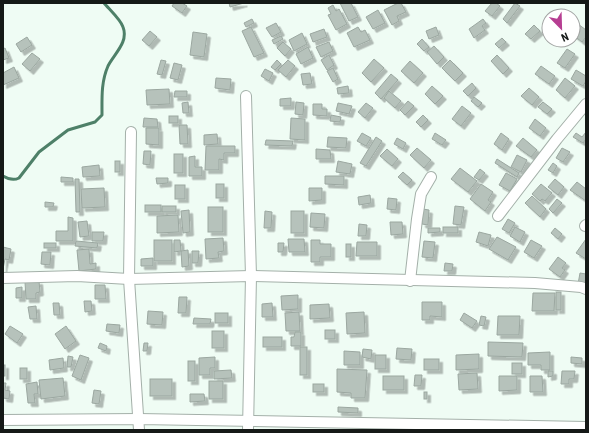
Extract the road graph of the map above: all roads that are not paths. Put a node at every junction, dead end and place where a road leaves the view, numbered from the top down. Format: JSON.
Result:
{"nodes":[{"id":1,"x":246,"y":96,"type":"dead end"},
{"id":2,"x":586,"y":104,"type":"edge"},
{"id":3,"x":131,"y":132,"type":"dead end"},
{"id":4,"x":431,"y":176,"type":"dead end"},
{"id":5,"x":498,"y":216,"type":"dead end"},
{"id":6,"x":251,"y":276,"type":"junction"},
{"id":7,"x":3,"y":278,"type":"edge"},
{"id":8,"x":129,"y":279,"type":"junction"},
{"id":9,"x":410,"y":281,"type":"junction"},
{"id":10,"x":586,"y":289,"type":"edge"},
{"id":11,"x":139,"y":419,"type":"junction"},
{"id":12,"x":3,"y":420,"type":"edge"},
{"id":13,"x":248,"y":425,"type":"edge"},
{"id":14,"x":586,"y":427,"type":"edge"},
{"id":15,"x":511,"y":428,"type":"edge"},
{"id":16,"x":139,"y":430,"type":"edge"}],
"edges":[{"from":1,"to":6,"type":"street"},
{"from":2,"to":5,"type":"street"},
{"from":3,"to":8,"type":"street"},
{"from":4,"to":9,"type":"street"},
{"from":6,"to":8,"type":"street"},
{"from":6,"to":9,"type":"street"},
{"from":6,"to":13,"type":"street"},
{"from":7,"to":8,"type":"street"},
{"from":8,"to":11,"type":"street"},
{"from":9,"to":10,"type":"street"},
{"from":11,"to":12,"type":"street"},
{"from":11,"to":13,"type":"street"},
{"from":11,"to":16,"type":"street"},
{"from":13,"to":15,"type":"street"},
{"from":14,"to":15,"type":"street"}]}
